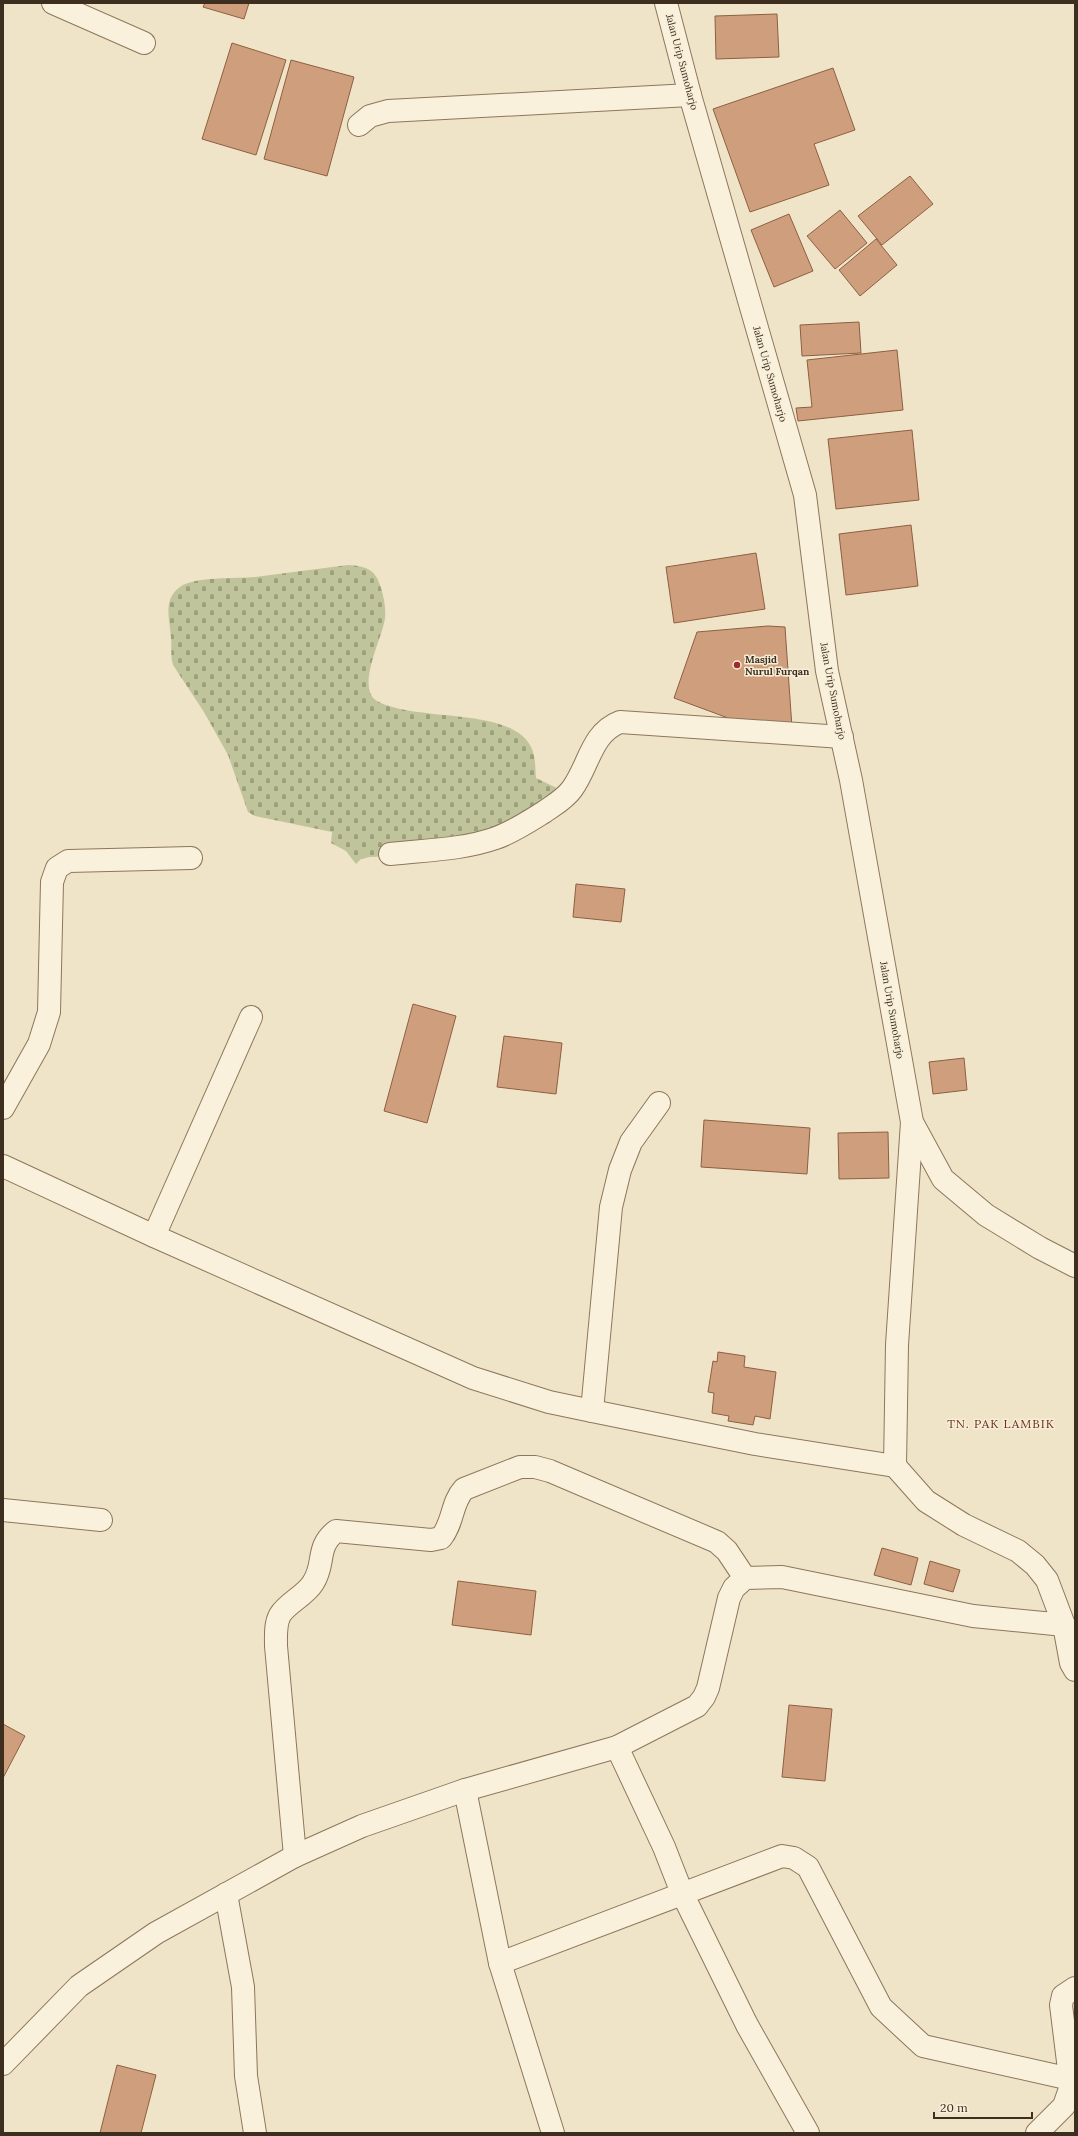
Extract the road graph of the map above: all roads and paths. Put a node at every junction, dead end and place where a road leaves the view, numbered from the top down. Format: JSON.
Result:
{"nodes":[{"id":1,"x":53,"y":3,"type":"edge"},
{"id":2,"x":666,"y":3,"type":"edge"},
{"id":3,"x":144,"y":42,"type":"dead end"},
{"id":4,"x":690,"y":95,"type":"junction"},
{"id":5,"x":359,"y":125,"type":"dead end"},
{"id":6,"x":842,"y":737,"type":"junction"},
{"id":7,"x":390,"y":854,"type":"dead end"},
{"id":8,"x":191,"y":858,"type":"dead end"},
{"id":9,"x":252,"y":1017,"type":"dead end"},
{"id":10,"x":659,"y":1102,"type":"dead end"},
{"id":11,"x":3,"y":1108,"type":"edge"},
{"id":12,"x":912,"y":1122,"type":"junction"},
{"id":13,"x":3,"y":1166,"type":"edge"},
{"id":14,"x":154,"y":1236,"type":"junction"},
{"id":15,"x":1075,"y":1266,"type":"edge"},
{"id":16,"x":592,"y":1411,"type":"junction"},
{"id":17,"x":895,"y":1466,"type":"junction"},
{"id":18,"x":3,"y":1510,"type":"edge"},
{"id":19,"x":101,"y":1520,"type":"dead end"},
{"id":20,"x":745,"y":1578,"type":"junction"},
{"id":21,"x":1064,"y":1625,"type":"junction"},
{"id":22,"x":1075,"y":1670,"type":"edge"},
{"id":23,"x":617,"y":1747,"type":"junction"},
{"id":24,"x":465,"y":1790,"type":"junction"},
{"id":25,"x":295,"y":1856,"type":"junction"},
{"id":26,"x":682,"y":1893,"type":"junction"},
{"id":27,"x":226,"y":1894,"type":"junction"},
{"id":28,"x":500,"y":1963,"type":"junction"},
{"id":29,"x":1075,"y":1988,"type":"edge"},
{"id":30,"x":3,"y":2064,"type":"edge"},
{"id":31,"x":1073,"y":2079,"type":"edge"},
{"id":32,"x":803,"y":2132,"type":"edge"},
{"id":33,"x":255,"y":2133,"type":"edge"},
{"id":34,"x":554,"y":2133,"type":"edge"},
{"id":35,"x":1037,"y":2133,"type":"edge"}],
"edges":[{"from":1,"to":3,"type":"street"},
{"from":2,"to":4,"type":"street","name":"Jalan Urip Sumoharjo"},
{"from":4,"to":5,"type":"street"},
{"from":4,"to":6,"type":"street","name":"Jalan Urip Sumoharjo"},
{"from":6,"to":7,"type":"street"},
{"from":6,"to":12,"type":"street","name":"Jalan Urip Sumoharjo"},
{"from":8,"to":11,"type":"street"},
{"from":9,"to":14,"type":"street"},
{"from":10,"to":16,"type":"street"},
{"from":12,"to":15,"type":"street","name":"Jalan Urip Sumoharjo"},
{"from":12,"to":17,"type":"street"},
{"from":13,"to":14,"type":"street"},
{"from":14,"to":16,"type":"street"},
{"from":16,"to":17,"type":"street"},
{"from":17,"to":21,"type":"street"},
{"from":18,"to":19,"type":"street"},
{"from":20,"to":21,"type":"street"},
{"from":20,"to":23,"type":"street"},
{"from":20,"to":25,"type":"street"},
{"from":21,"to":22,"type":"street"},
{"from":23,"to":24,"type":"street"},
{"from":23,"to":26,"type":"street"},
{"from":24,"to":25,"type":"street"},
{"from":24,"to":28,"type":"street"},
{"from":25,"to":27,"type":"street"},
{"from":26,"to":28,"type":"street"},
{"from":26,"to":31,"type":"street"},
{"from":26,"to":32,"type":"street"},
{"from":27,"to":30,"type":"street"},
{"from":27,"to":33,"type":"street"},
{"from":28,"to":34,"type":"street"},
{"from":29,"to":31,"type":"street"},
{"from":31,"to":35,"type":"street"}]}
